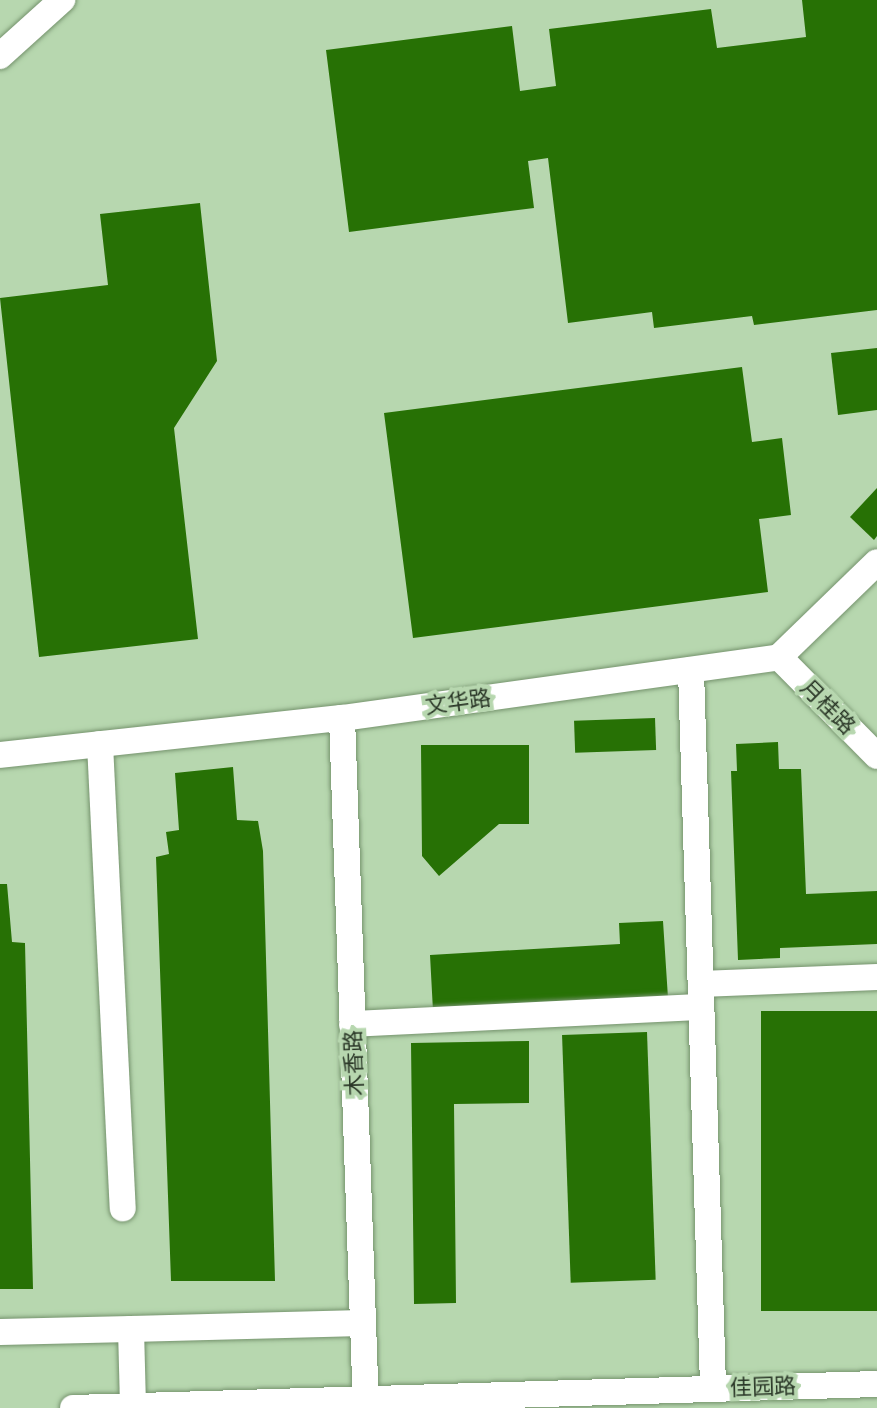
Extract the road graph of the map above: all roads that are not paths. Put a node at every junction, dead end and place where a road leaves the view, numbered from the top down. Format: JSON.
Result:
{"nodes":[{"id":1,"x":62,"y":0,"type":"edge"},
{"id":2,"x":0,"y":56,"type":"edge"},
{"id":3,"x":877,"y":562,"type":"edge"},
{"id":4,"x":779,"y":657,"type":"junction"},
{"id":5,"x":691,"y":670,"type":"junction"},
{"id":6,"x":342,"y":718,"type":"junction"},
{"id":7,"x":100,"y":744,"type":"junction"},
{"id":8,"x":0,"y":755,"type":"edge"},
{"id":9,"x":877,"y":756,"type":"edge"},
{"id":10,"x":877,"y":977,"type":"edge"},
{"id":11,"x":701,"y":995,"type":"junction"},
{"id":12,"x":352,"y":1024,"type":"junction"},
{"id":13,"x":123,"y":1208,"type":"dead end"},
{"id":14,"x":362,"y":1323,"type":"junction"},
{"id":15,"x":131,"y":1329,"type":"junction"},
{"id":16,"x":0,"y":1332,"type":"edge"},
{"id":17,"x":877,"y":1384,"type":"edge"},
{"id":18,"x":713,"y":1388,"type":"junction"},
{"id":19,"x":366,"y":1403,"type":"edge"},
{"id":20,"x":133,"y":1406,"type":"junction"},
{"id":21,"x":73,"y":1408,"type":"edge"}],
"edges":[{"from":1,"to":2,"type":"street"},
{"from":3,"to":4,"type":"street"},
{"from":4,"to":5,"type":"street","name":"文华路"},
{"from":4,"to":9,"type":"street","name":"月桂路"},
{"from":5,"to":6,"type":"street","name":"文华路"},
{"from":5,"to":11,"type":"street"},
{"from":6,"to":7,"type":"street","name":"文华路"},
{"from":6,"to":12,"type":"street","name":"木香路"},
{"from":7,"to":8,"type":"street","name":"文华路"},
{"from":7,"to":13,"type":"street"},
{"from":10,"to":11,"type":"street"},
{"from":11,"to":12,"type":"street"},
{"from":11,"to":18,"type":"street"},
{"from":12,"to":14,"type":"street","name":"木香路"},
{"from":14,"to":15,"type":"street"},
{"from":14,"to":19,"type":"street","name":"木香路"},
{"from":15,"to":16,"type":"street"},
{"from":15,"to":20,"type":"street"},
{"from":17,"to":18,"type":"street","name":"佳园路"},
{"from":18,"to":19,"type":"street","name":"佳园路"},
{"from":19,"to":20,"type":"street","name":"佳园路"},
{"from":20,"to":21,"type":"street","name":"佳园路"}]}
